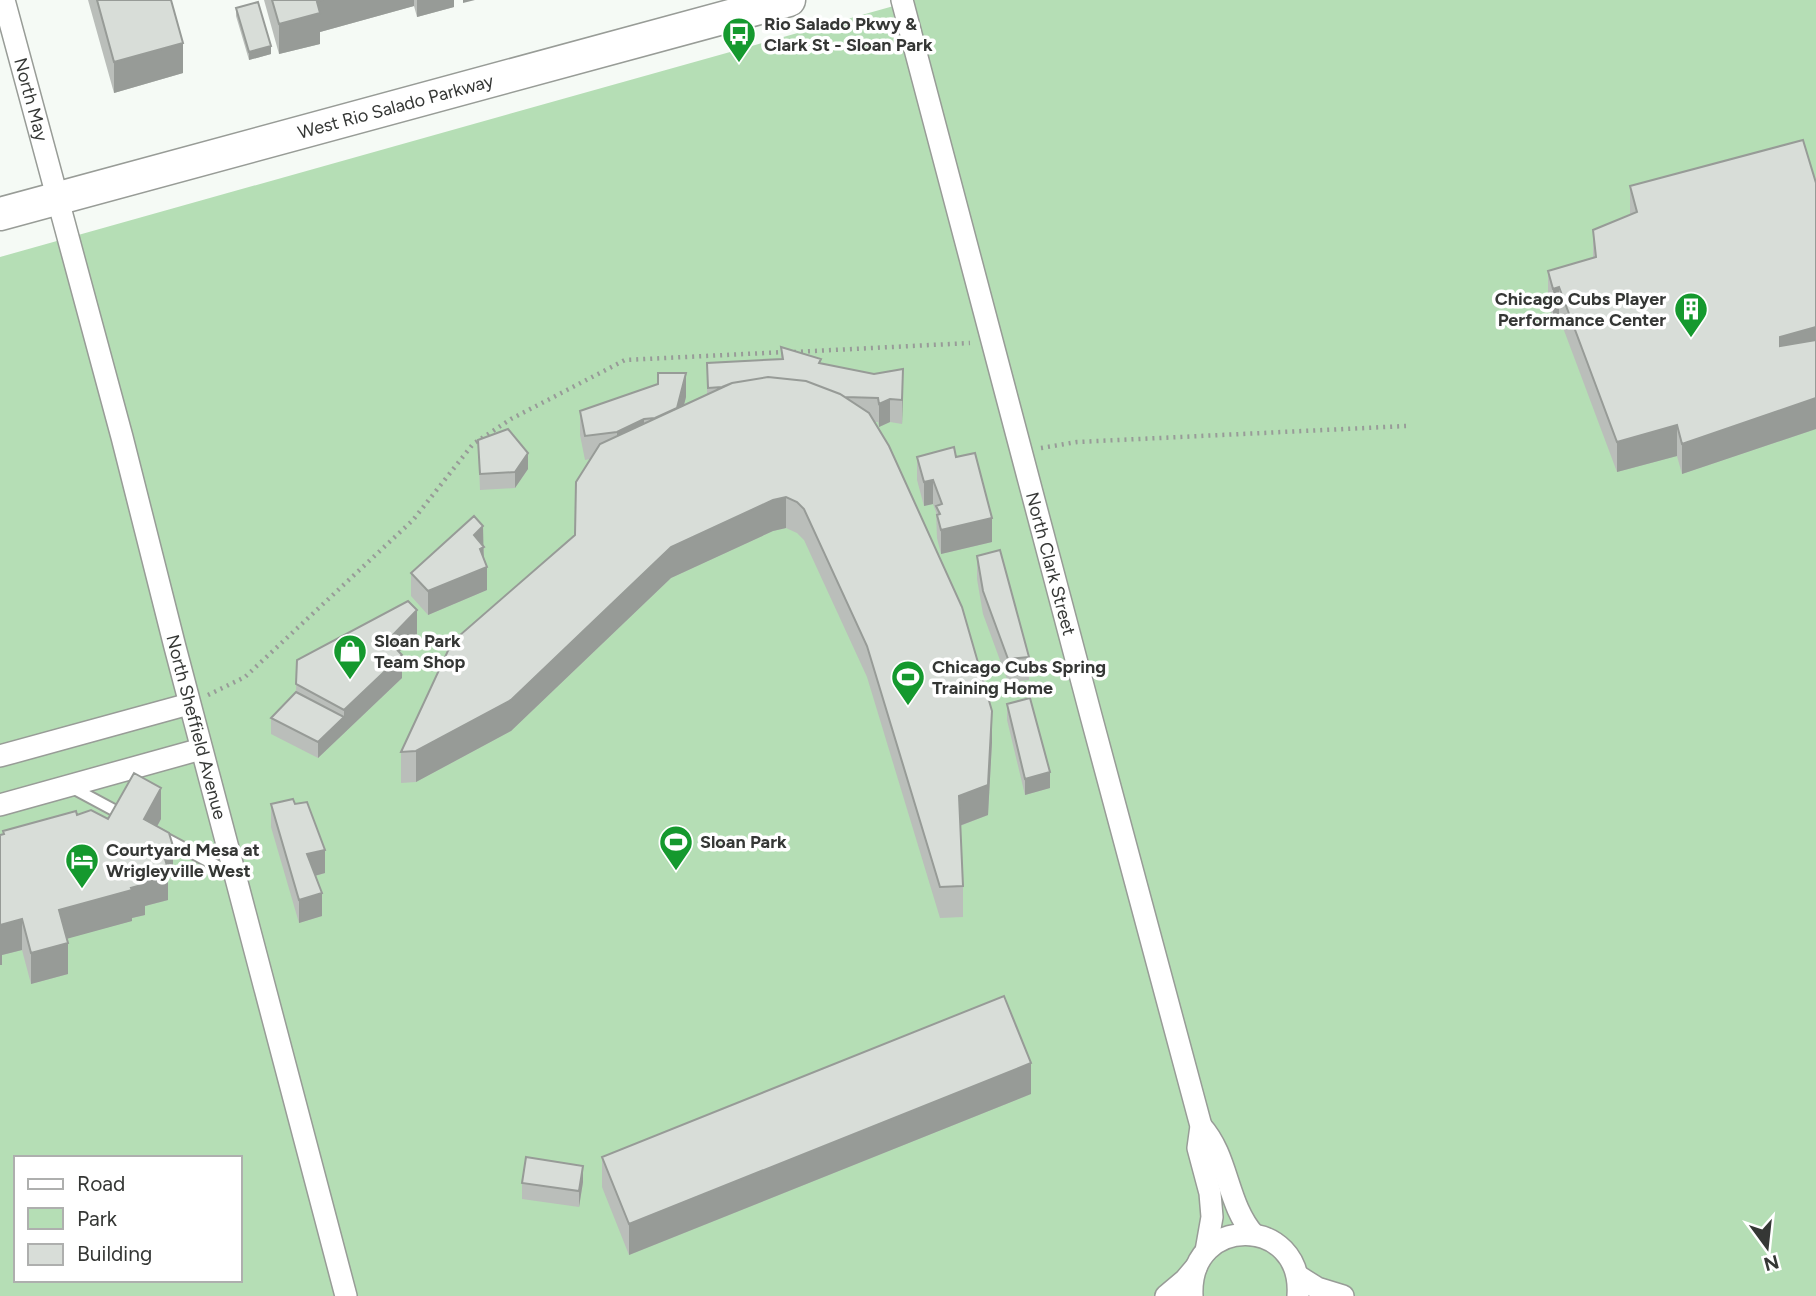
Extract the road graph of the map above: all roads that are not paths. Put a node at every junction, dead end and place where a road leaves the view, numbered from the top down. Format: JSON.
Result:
{"nodes":[{"id":1,"x":4,"y":0,"type":"edge"},
{"id":2,"x":789,"y":0,"type":"edge"},
{"id":3,"x":902,"y":0,"type":"edge"},
{"id":4,"x":6,"y":29,"type":"edge"},
{"id":5,"x":57,"y":198,"type":"junction"},
{"id":6,"x":0,"y":214,"type":"edge"},
{"id":7,"x":190,"y":704,"type":"junction"},
{"id":8,"x":201,"y":749,"type":"junction"},
{"id":9,"x":0,"y":756,"type":"edge"},
{"id":10,"x":69,"y":786,"type":"junction"},
{"id":11,"x":0,"y":805,"type":"edge"},
{"id":12,"x":126,"y":817,"type":"edge"},
{"id":13,"x":154,"y":832,"type":"edge"},
{"id":14,"x":234,"y":876,"type":"junction"},
{"id":15,"x":1201,"y":1126,"type":"junction"},
{"id":16,"x":1254,"y":1234,"type":"junction"},
{"id":17,"x":1201,"y":1259,"type":"junction"},
{"id":18,"x":1298,"y":1286,"type":"edge"},
{"id":19,"x":346,"y":1296,"type":"edge"},
{"id":20,"x":1166,"y":1296,"type":"edge"},
{"id":21,"x":1192,"y":1296,"type":"edge"},
{"id":22,"x":1343,"y":1296,"type":"edge"}],
"edges":[{"from":1,"to":4,"type":"street","name":"North May"},
{"from":2,"to":5,"type":"main road","name":"West Rio Salado Parkway"},
{"from":3,"to":15,"type":"street","name":"North Clark Street"},
{"from":4,"to":5,"type":"street","name":"North May"},
{"from":5,"to":6,"type":"main road","name":"West Rio Salado Parkway"},
{"from":5,"to":7,"type":"street","name":"North Sheffield Avenue"},
{"from":7,"to":8,"type":"street","name":"North Sheffield Avenue"},
{"from":7,"to":9,"type":"street"},
{"from":8,"to":10,"type":"street"},
{"from":8,"to":14,"type":"street","name":"North Sheffield Avenue"},
{"from":10,"to":11,"type":"street"},
{"from":10,"to":12,"type":"lane"},
{"from":13,"to":14,"type":"lane"},
{"from":14,"to":19,"type":"street","name":"North Sheffield Avenue"},
{"from":15,"to":16,"type":"street","name":"North Clark Street"},
{"from":15,"to":17,"type":"street","name":"North Clark Street"},
{"from":16,"to":17,"type":"street"},
{"from":16,"to":18,"type":"street"},
{"from":17,"to":20,"type":"street"},
{"from":17,"to":21,"type":"street","name":"North Clark Street"},
{"from":18,"to":22,"type":"street"}]}
